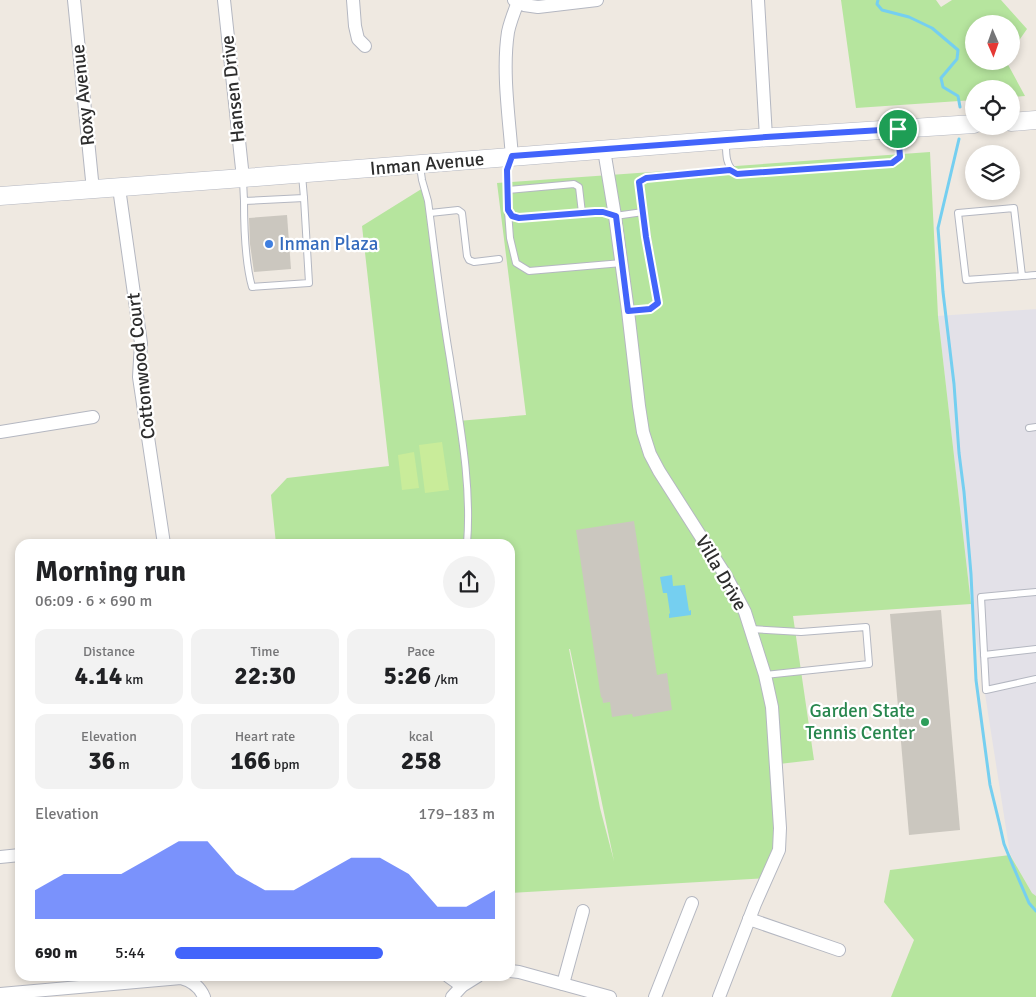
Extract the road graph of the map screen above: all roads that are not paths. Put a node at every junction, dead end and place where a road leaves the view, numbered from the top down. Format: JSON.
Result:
{"nodes":[{"id":1,"x":74,"y":0,"type":"edge"},
{"id":2,"x":224,"y":0,"type":"edge"},
{"id":3,"x":353,"y":0,"type":"edge"},
{"id":4,"x":597,"y":0,"type":"edge"},
{"id":5,"x":758,"y":0,"type":"edge"},
{"id":6,"x":516,"y":1,"type":"edge"},
{"id":7,"x":365,"y":46,"type":"dead end"},
{"id":8,"x":1036,"y":120,"type":"edge"},
{"id":9,"x":1020,"y":121,"type":"edge"},
{"id":10,"x":965,"y":125,"type":"edge"},
{"id":11,"x":898,"y":129,"type":"junction"},
{"id":12,"x":766,"y":137,"type":"junction"},
{"id":13,"x":726,"y":140,"type":"junction"},
{"id":14,"x":604,"y":150,"type":"junction"},
{"id":15,"x":512,"y":156,"type":"junction"},
{"id":16,"x":420,"y":165,"type":"junction"},
{"id":17,"x":730,"y":170,"type":"junction"},
{"id":18,"x":302,"y":174,"type":"junction"},
{"id":19,"x":243,"y":178,"type":"junction"},
{"id":20,"x":119,"y":188,"type":"junction"},
{"id":21,"x":93,"y":190,"type":"junction"},
{"id":22,"x":507,"y":190,"type":"junction"},
{"id":23,"x":0,"y":196,"type":"edge"},
{"id":24,"x":304,"y":198,"type":"junction"},
{"id":25,"x":244,"y":201,"type":"junction"},
{"id":26,"x":508,"y":210,"type":"junction"},
{"id":27,"x":643,"y":212,"type":"junction"},
{"id":28,"x":430,"y":213,"type":"junction"},
{"id":29,"x":582,"y":213,"type":"junction"},
{"id":30,"x":616,"y":216,"type":"junction"},
{"id":31,"x":499,"y":258,"type":"dead end"},
{"id":32,"x":622,"y":263,"type":"junction"},
{"id":33,"x":1036,"y":275,"type":"edge"},
{"id":34,"x":1022,"y":276,"type":"junction"},
{"id":35,"x":628,"y":311,"type":"junction"},
{"id":36,"x":93,"y":417,"type":"dead end"},
{"id":37,"x":0,"y":432,"type":"edge"},
{"id":38,"x":163,"y":539,"type":"edge"},
{"id":39,"x":468,"y":539,"type":"edge"},
{"id":40,"x":1036,"y":592,"type":"edge"},
{"id":41,"x":751,"y":628,"type":"junction"},
{"id":42,"x":1036,"y":649,"type":"edge"},
{"id":43,"x":984,"y":655,"type":"junction"},
{"id":44,"x":765,"y":675,"type":"junction"},
{"id":45,"x":1036,"y":679,"type":"edge"},
{"id":46,"x":15,"y":856,"type":"edge"},
{"id":47,"x":0,"y":857,"type":"edge"},
{"id":48,"x":692,"y":903,"type":"dead end"},
{"id":49,"x":584,"y":910,"type":"dead end"},
{"id":50,"x":749,"y":919,"type":"junction"},
{"id":51,"x":838,"y":950,"type":"dead end"},
{"id":52,"x":515,"y":972,"type":"edge"},
{"id":53,"x":147,"y":981,"type":"edge"},
{"id":54,"x":189,"y":981,"type":"edge"},
{"id":55,"x":455,"y":981,"type":"edge"},
{"id":56,"x":470,"y":981,"type":"edge"},
{"id":57,"x":563,"y":984,"type":"junction"},
{"id":58,"x":462,"y":986,"type":"junction"},
{"id":59,"x":0,"y":994,"type":"edge"},
{"id":60,"x":204,"y":997,"type":"edge"},
{"id":61,"x":452,"y":997,"type":"edge"},
{"id":62,"x":610,"y":997,"type":"edge"},
{"id":63,"x":655,"y":997,"type":"edge"},
{"id":64,"x":719,"y":997,"type":"edge"}],
"edges":[{"from":1,"to":21,"type":"street","name":"Roxy Avenue"},
{"from":2,"to":19,"type":"street","name":"Hansen Drive"},
{"from":3,"to":7,"type":"street"},
{"from":4,"to":6,"type":"street"},
{"from":5,"to":12,"type":"street"},
{"from":6,"to":15,"type":"street"},
{"from":8,"to":9,"type":"main road"},
{"from":10,"to":11,"type":"main road","name":"Inman Avenue"},
{"from":11,"to":12,"type":"main road","name":"Inman Avenue"},
{"from":11,"to":17,"type":"lane"},
{"from":12,"to":13,"type":"main road","name":"Inman Avenue"},
{"from":13,"to":14,"type":"main road","name":"Inman Avenue"},
{"from":13,"to":17,"type":"lane"},
{"from":14,"to":15,"type":"main road","name":"Inman Avenue"},
{"from":14,"to":30,"type":"street","name":"Villa Drive"},
{"from":15,"to":16,"type":"main road","name":"Inman Avenue"},
{"from":15,"to":22,"type":"lane"},
{"from":16,"to":18,"type":"main road","name":"Inman Avenue"},
{"from":16,"to":28,"type":"lane"},
{"from":17,"to":27,"type":"lane"},
{"from":18,"to":19,"type":"main road","name":"Inman Avenue"},
{"from":18,"to":24,"type":"lane"},
{"from":19,"to":20,"type":"main road","name":"Inman Avenue"},
{"from":19,"to":25,"type":"lane"},
{"from":20,"to":21,"type":"main road","name":"Inman Avenue"},
{"from":20,"to":38,"type":"street","name":"Cottonwood Court"},
{"from":21,"to":23,"type":"main road","name":"Inman Avenue"},
{"from":22,"to":26,"type":"lane"},
{"from":22,"to":29,"type":"lane"},
{"from":24,"to":25,"type":"lane"},
{"from":24,"to":25,"type":"lane"},
{"from":26,"to":29,"type":"lane"},
{"from":26,"to":32,"type":"lane"},
{"from":27,"to":30,"type":"lane"},
{"from":27,"to":35,"type":"lane"},
{"from":28,"to":31,"type":"lane"},
{"from":28,"to":39,"type":"lane"},
{"from":29,"to":30,"type":"lane"},
{"from":30,"to":32,"type":"street","name":"Villa Drive"},
{"from":32,"to":35,"type":"street","name":"Villa Drive"},
{"from":33,"to":34,"type":"lane"},
{"from":34,"to":34,"type":"lane"},
{"from":35,"to":41,"type":"street","name":"Villa Drive"},
{"from":36,"to":37,"type":"street"},
{"from":40,"to":43,"type":"lane"},
{"from":41,"to":44,"type":"street","name":"Villa Drive"},
{"from":41,"to":44,"type":"lane"},
{"from":42,"to":43,"type":"lane"},
{"from":43,"to":45,"type":"lane"},
{"from":44,"to":50,"type":"street","name":"Villa Drive"},
{"from":46,"to":47,"type":"street"},
{"from":48,"to":63,"type":"street"},
{"from":49,"to":57,"type":"street"},
{"from":50,"to":51,"type":"street"},
{"from":50,"to":64,"type":"street","name":"Villa Drive"},
{"from":52,"to":57,"type":"street"},
{"from":53,"to":59,"type":"street"},
{"from":54,"to":60,"type":"street"},
{"from":55,"to":58,"type":"street"},
{"from":56,"to":58,"type":"street"},
{"from":57,"to":62,"type":"street"},
{"from":58,"to":61,"type":"street"}]}
